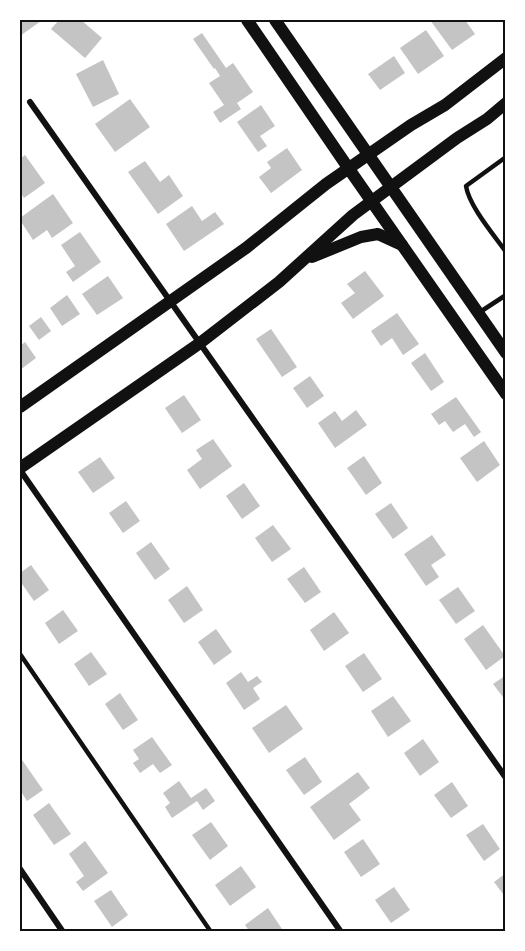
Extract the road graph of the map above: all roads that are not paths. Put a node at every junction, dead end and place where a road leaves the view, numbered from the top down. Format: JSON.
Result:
{"nodes":[{"id":1,"x":247,"y":20,"type":"edge"},
{"id":2,"x":275,"y":20,"type":"edge"},
{"id":3,"x":506,"y":58,"type":"edge"},
{"id":4,"x":30,"y":102,"type":"dead end"},
{"id":5,"x":506,"y":103,"type":"edge"},
{"id":6,"x":368,"y":155,"type":"junction"},
{"id":7,"x":506,"y":157,"type":"edge"},
{"id":8,"x":349,"y":169,"type":"junction"},
{"id":9,"x":391,"y":187,"type":"junction"},
{"id":10,"x":372,"y":201,"type":"junction"},
{"id":11,"x":403,"y":246,"type":"junction"},
{"id":12,"x":506,"y":252,"type":"edge"},
{"id":13,"x":302,"y":261,"type":"junction"},
{"id":14,"x":506,"y":295,"type":"edge"},
{"id":15,"x":171,"y":301,"type":"junction"},
{"id":16,"x":478,"y":314,"type":"junction"},
{"id":17,"x":200,"y":343,"type":"junction"},
{"id":18,"x":506,"y":353,"type":"edge"},
{"id":19,"x":506,"y":394,"type":"edge"},
{"id":20,"x":20,"y":408,"type":"edge"},
{"id":21,"x":20,"y":469,"type":"edge"},
{"id":22,"x":20,"y":654,"type":"edge"},
{"id":23,"x":506,"y":778,"type":"edge"},
{"id":24,"x":20,"y":869,"type":"edge"},
{"id":25,"x":63,"y":932,"type":"edge"},
{"id":26,"x":211,"y":932,"type":"edge"},
{"id":27,"x":341,"y":932,"type":"edge"}],
"edges":[{"from":1,"to":8,"type":"main road"},
{"from":2,"to":6,"type":"main road"},
{"from":3,"to":6,"type":"main road"},
{"from":4,"to":15,"type":"street"},
{"from":5,"to":9,"type":"main road"},
{"from":6,"to":8,"type":"main road"},
{"from":6,"to":9,"type":"main road"},
{"from":7,"to":12,"type":"lane"},
{"from":8,"to":10,"type":"main road"},
{"from":8,"to":15,"type":"main road"},
{"from":9,"to":10,"type":"main road"},
{"from":9,"to":16,"type":"main road"},
{"from":10,"to":11,"type":"main road"},
{"from":10,"to":13,"type":"main road"},
{"from":11,"to":13,"type":"main road"},
{"from":11,"to":19,"type":"main road"},
{"from":13,"to":17,"type":"main road"},
{"from":14,"to":16,"type":"lane"},
{"from":15,"to":17,"type":"street"},
{"from":15,"to":20,"type":"main road"},
{"from":16,"to":18,"type":"main road"},
{"from":17,"to":21,"type":"main road"},
{"from":17,"to":23,"type":"street"},
{"from":21,"to":27,"type":"street"},
{"from":22,"to":26,"type":"lane"},
{"from":24,"to":25,"type":"street"}]}
